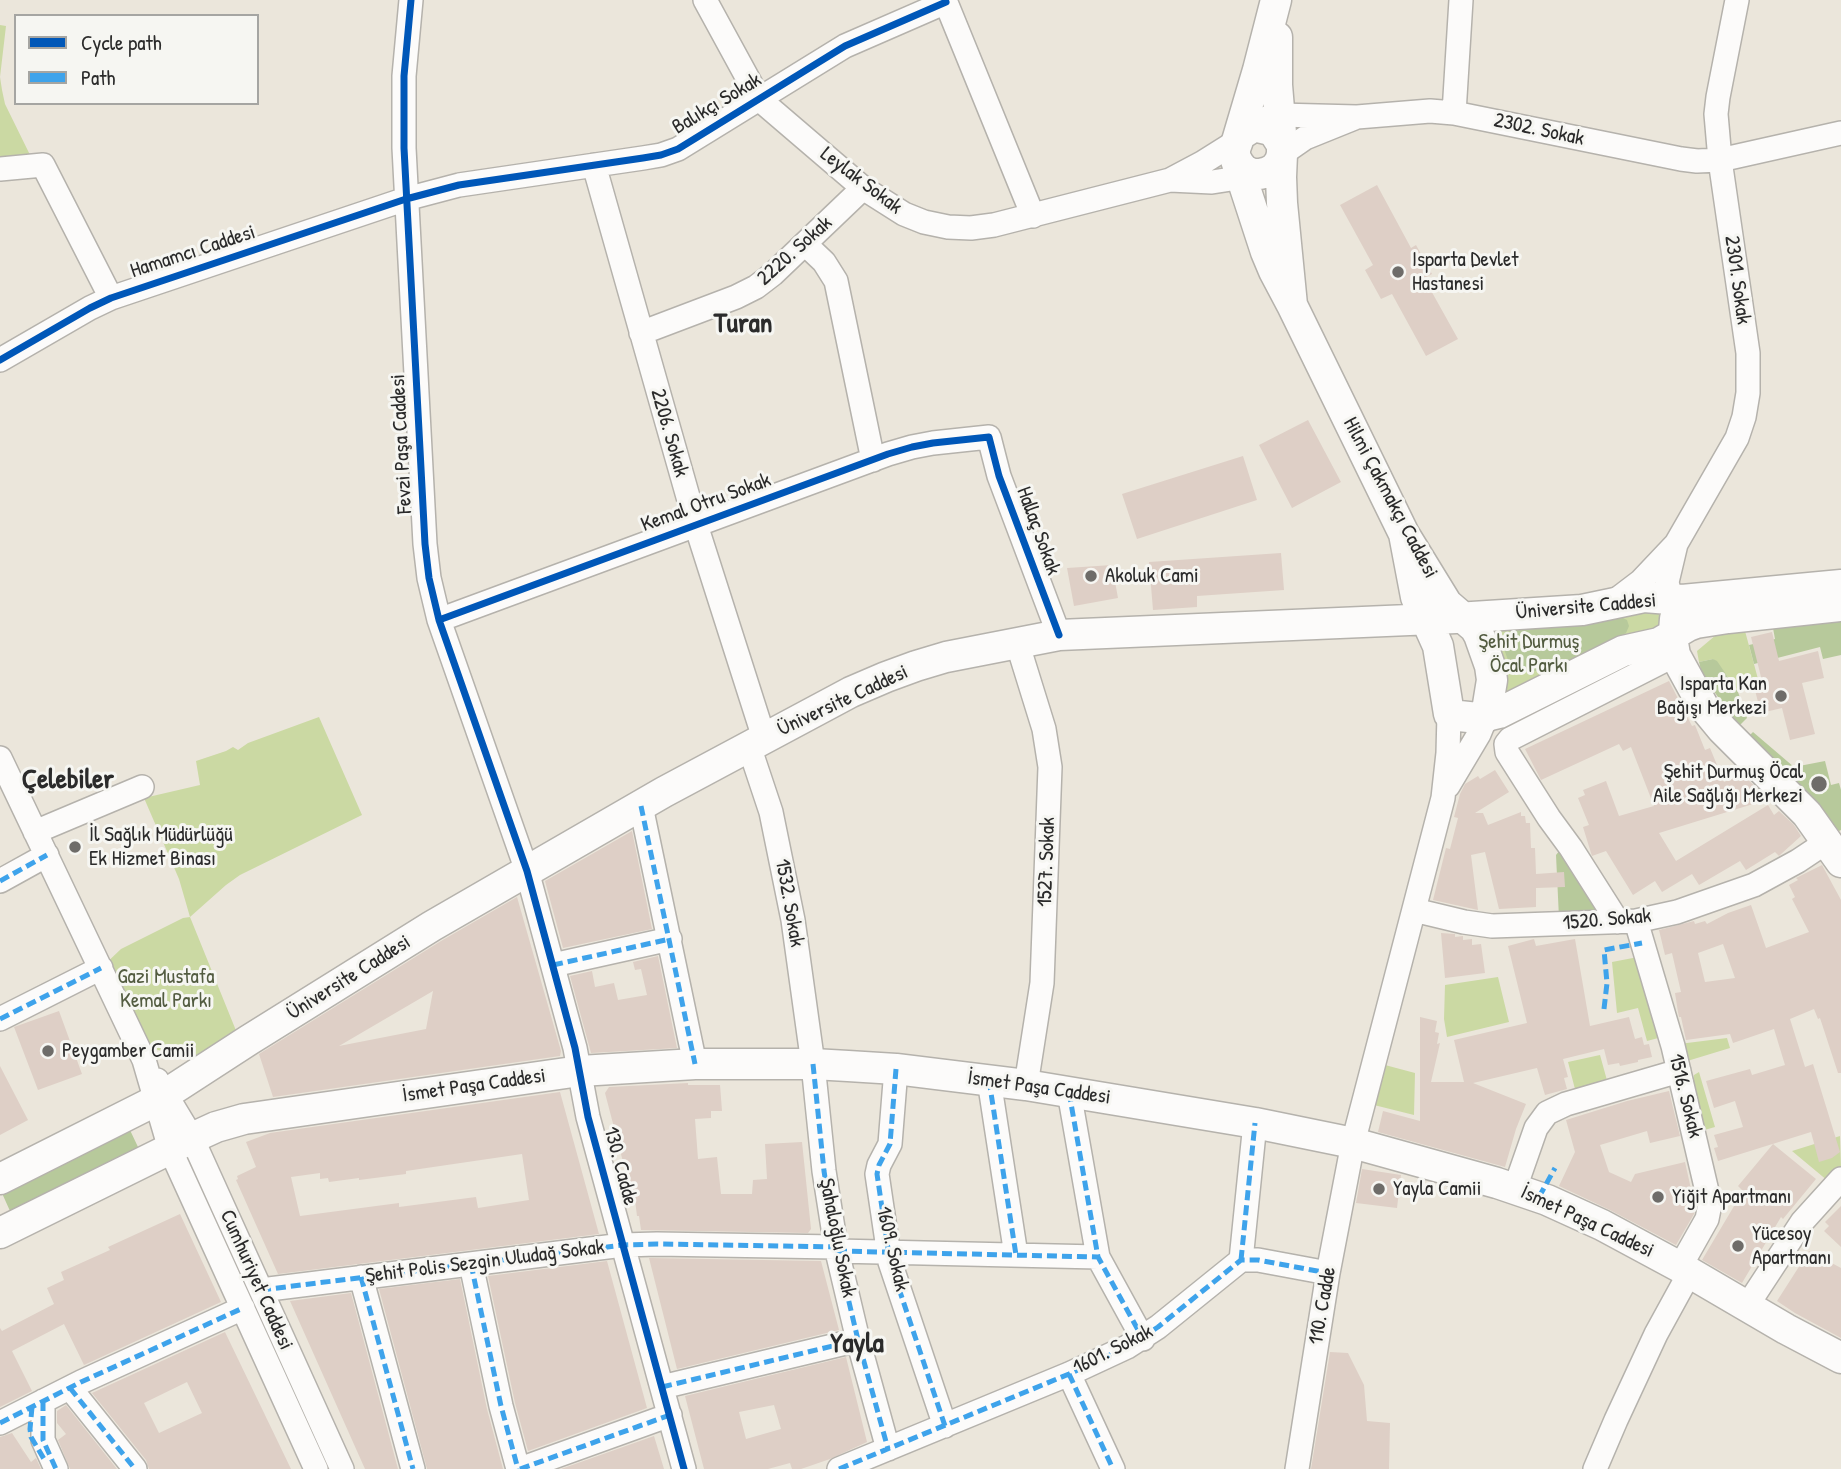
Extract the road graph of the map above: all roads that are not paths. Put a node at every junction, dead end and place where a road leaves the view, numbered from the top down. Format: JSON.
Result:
{"nodes":[{"id":1,"x":411,"y":0,"type":"edge"},
{"id":2,"x":705,"y":0,"type":"edge"},
{"id":3,"x":1277,"y":0,"type":"edge"},
{"id":4,"x":1461,"y":0,"type":"edge"},
{"id":5,"x":1737,"y":0,"type":"edge"},
{"id":6,"x":946,"y":1,"type":"edge"},
{"id":7,"x":759,"y":99,"type":"junction"},
{"id":8,"x":1454,"y":113,"type":"junction"},
{"id":9,"x":1279,"y":115,"type":"junction"},
{"id":10,"x":1357,"y":117,"type":"junction"},
{"id":11,"x":1841,"y":133,"type":"edge"},
{"id":12,"x":1282,"y":150,"type":"junction"},
{"id":13,"x":1244,"y":156,"type":"junction"},
{"id":14,"x":1720,"y":160,"type":"junction"},
{"id":15,"x":594,"y":166,"type":"junction"},
{"id":16,"x":0,"y":169,"type":"edge"},
{"id":17,"x":1170,"y":180,"type":"junction"},
{"id":18,"x":863,"y":188,"type":"junction"},
{"id":19,"x":406,"y":199,"type":"junction"},
{"id":20,"x":1033,"y":216,"type":"junction"},
{"id":21,"x":805,"y":244,"type":"junction"},
{"id":22,"x":111,"y":298,"type":"junction"},
{"id":23,"x":1293,"y":304,"type":"junction"},
{"id":24,"x":641,"y":333,"type":"junction"},
{"id":25,"x":0,"y":360,"type":"edge"},
{"id":26,"x":989,"y":437,"type":"joint"},
{"id":27,"x":873,"y":460,"type":"junction"},
{"id":28,"x":696,"y":525,"type":"junction"},
{"id":29,"x":1404,"y":534,"type":"junction"},
{"id":30,"x":1676,"y":544,"type":"junction"},
{"id":31,"x":1841,"y":585,"type":"edge"},
{"id":32,"x":1671,"y":600,"type":"junction"},
{"id":33,"x":1607,"y":605,"type":"junction"},
{"id":34,"x":1841,"y":606,"type":"edge"},
{"id":35,"x":1462,"y":618,"type":"junction"},
{"id":36,"x":439,"y":620,"type":"junction"},
{"id":37,"x":1427,"y":620,"type":"junction"},
{"id":38,"x":1059,"y":635,"type":"junction"},
{"id":39,"x":1017,"y":642,"type":"junction"},
{"id":40,"x":1669,"y":653,"type":"junction"},
{"id":41,"x":1449,"y":714,"type":"junction"},
{"id":42,"x":1486,"y":717,"type":"junction"},
{"id":43,"x":757,"y":742,"type":"junction"},
{"id":44,"x":0,"y":758,"type":"edge"},
{"id":45,"x":142,"y":787,"type":"dead end"},
{"id":46,"x":1443,"y":798,"type":"junction"},
{"id":47,"x":641,"y":806,"type":"junction"},
{"id":48,"x":36,"y":832,"type":"junction"},
{"id":49,"x":1834,"y":852,"type":"edge"},
{"id":50,"x":47,"y":855,"type":"junction"},
{"id":51,"x":527,"y":871,"type":"junction"},
{"id":52,"x":0,"y":881,"type":"edge"},
{"id":53,"x":1414,"y":909,"type":"junction"},
{"id":54,"x":1627,"y":922,"type":"junction"},
{"id":55,"x":670,"y":939,"type":"junction"},
{"id":56,"x":553,"y":965,"type":"junction"},
{"id":57,"x":101,"y":968,"type":"junction"},
{"id":58,"x":0,"y":1019,"type":"edge"},
{"id":59,"x":695,"y":1064,"type":"junction"},
{"id":60,"x":813,"y":1064,"type":"junction"},
{"id":61,"x":896,"y":1069,"type":"junction"},
{"id":62,"x":580,"y":1071,"type":"junction"},
{"id":63,"x":1679,"y":1071,"type":"junction"},
{"id":64,"x":989,"y":1080,"type":"junction"},
{"id":65,"x":1026,"y":1085,"type":"junction"},
{"id":66,"x":1069,"y":1092,"type":"junction"},
{"id":67,"x":161,"y":1098,"type":"junction"},
{"id":68,"x":1255,"y":1123,"type":"junction"},
{"id":69,"x":1353,"y":1143,"type":"junction"},
{"id":70,"x":181,"y":1144,"type":"junction"},
{"id":71,"x":0,"y":1179,"type":"edge"},
{"id":72,"x":1841,"y":1179,"type":"edge"},
{"id":73,"x":1515,"y":1188,"type":"junction"},
{"id":74,"x":0,"y":1233,"type":"edge"},
{"id":75,"x":623,"y":1245,"type":"junction"},
{"id":76,"x":836,"y":1249,"type":"junction"},
{"id":77,"x":888,"y":1252,"type":"junction"},
{"id":78,"x":1016,"y":1255,"type":"junction"},
{"id":79,"x":1098,"y":1257,"type":"junction"},
{"id":80,"x":1241,"y":1260,"type":"junction"},
{"id":81,"x":471,"y":1264,"type":"junction"},
{"id":82,"x":1685,"y":1270,"type":"junction"},
{"id":83,"x":1328,"y":1273,"type":"junction"},
{"id":84,"x":361,"y":1277,"type":"junction"},
{"id":85,"x":261,"y":1290,"type":"junction"},
{"id":86,"x":1747,"y":1306,"type":"junction"},
{"id":87,"x":243,"y":1308,"type":"junction"},
{"id":88,"x":1143,"y":1339,"type":"junction"},
{"id":89,"x":858,"y":1340,"type":"junction"},
{"id":90,"x":1841,"y":1358,"type":"edge"},
{"id":91,"x":1069,"y":1374,"type":"junction"},
{"id":92,"x":662,"y":1387,"type":"junction"},
{"id":93,"x":70,"y":1388,"type":"junction"},
{"id":94,"x":38,"y":1404,"type":"junction"},
{"id":95,"x":670,"y":1415,"type":"junction"},
{"id":96,"x":0,"y":1423,"type":"edge"},
{"id":97,"x":945,"y":1426,"type":"junction"},
{"id":98,"x":888,"y":1449,"type":"junction"},
{"id":99,"x":50,"y":1464,"type":"edge"},
{"id":100,"x":135,"y":1469,"type":"edge"},
{"id":101,"x":316,"y":1469,"type":"edge"},
{"id":102,"x":342,"y":1469,"type":"edge"},
{"id":103,"x":413,"y":1469,"type":"edge"},
{"id":104,"x":519,"y":1469,"type":"edge"},
{"id":105,"x":684,"y":1469,"type":"edge"},
{"id":106,"x":839,"y":1469,"type":"edge"},
{"id":107,"x":1113,"y":1469,"type":"edge"},
{"id":108,"x":1297,"y":1469,"type":"edge"},
{"id":109,"x":1595,"y":1469,"type":"edge"}],
"edges":[{"from":1,"to":19,"type":"street","name":"Fevzi Paşa Caddesi"},
{"from":2,"to":7,"type":"street","name":"Leylak Sokak"},
{"from":3,"to":9,"type":"main road","name":"Hilmi Çakmakçı Caddesi"},
{"from":3,"to":13,"type":"main road","name":"Hilmi Çakmakçı Caddesi"},
{"from":4,"to":8,"type":"street"},
{"from":5,"to":14,"type":"street","name":"2301. Sokak"},
{"from":6,"to":7,"type":"street","name":"Balıkçı Sokak"},
{"from":6,"to":20,"type":"street"},
{"from":7,"to":15,"type":"street","name":"Balıkçı Sokak"},
{"from":7,"to":18,"type":"street","name":"Leylak Sokak"},
{"from":8,"to":10,"type":"street","name":"2302. Sokak"},
{"from":8,"to":14,"type":"street","name":"2302. Sokak"},
{"from":9,"to":10,"type":"street","name":"2302. Sokak"},
{"from":9,"to":12,"type":"main road","name":"Hilmi Çakmakçı Caddesi"},
{"from":9,"to":13,"type":"street","name":"2302. Sokak"},
{"from":10,"to":12,"type":"street","name":"2302. Sokak"},
{"from":11,"to":14,"type":"street","name":"2302. Sokak"},
{"from":12,"to":13,"type":"main road"},
{"from":12,"to":13,"type":"main road"},
{"from":12,"to":23,"type":"main road","name":"Hilmi Çakmakçı Caddesi"},
{"from":13,"to":17,"type":"street","name":"Leylak Sokak"},
{"from":13,"to":17,"type":"street","name":"Leylak Sokak"},
{"from":13,"to":23,"type":"main road","name":"Hilmi Çakmakçı Caddesi"},
{"from":14,"to":30,"type":"street","name":"2301. Sokak"},
{"from":15,"to":19,"type":"street","name":"Balıkçı Sokak"},
{"from":15,"to":24,"type":"street","name":"2206. Sokak"},
{"from":16,"to":22,"type":"street"},
{"from":17,"to":20,"type":"street","name":"Leylak Sokak"},
{"from":18,"to":20,"type":"street","name":"Leylak Sokak"},
{"from":18,"to":21,"type":"street","name":"2220. Sokak"},
{"from":19,"to":22,"type":"street","name":"Hamamcı Caddesi"},
{"from":19,"to":36,"type":"street","name":"Fevzi Paşa Caddesi"},
{"from":21,"to":24,"type":"street","name":"2220. Sokak"},
{"from":21,"to":27,"type":"street"},
{"from":22,"to":25,"type":"street","name":"Hamamcı Caddesi"},
{"from":23,"to":29,"type":"main road","name":"Hilmi Çakmakçı Caddesi"},
{"from":24,"to":28,"type":"street","name":"2206. Sokak"},
{"from":26,"to":27,"type":"street","name":"Kemal Otru Sokak"},
{"from":26,"to":38,"type":"street","name":"Hallaç Sokak"},
{"from":27,"to":28,"type":"street","name":"Kemal Otru Sokak"},
{"from":28,"to":36,"type":"street","name":"Kemal Otru Sokak"},
{"from":28,"to":43,"type":"street","name":"2206. Sokak"},
{"from":29,"to":35,"type":"main road","name":"Hilmi Çakmakçı Caddesi"},
{"from":29,"to":37,"type":"main road"},
{"from":30,"to":32,"type":"street","name":"2301. Sokak"},
{"from":30,"to":33,"type":"street","name":"2301. Sokak"},
{"from":31,"to":32,"type":"main road","name":"Üniversite Caddesi"},
{"from":32,"to":33,"type":"main road","name":"Üniversite Caddesi"},
{"from":32,"to":40,"type":"main road"},
{"from":33,"to":35,"type":"main road","name":"Üniversite Caddesi"},
{"from":34,"to":40,"type":"main road","name":"Üniversite Caddesi"},
{"from":35,"to":37,"type":"main road","name":"Üniversite Caddesi"},
{"from":35,"to":42,"type":"main road","name":"Hilmi Çakmakçı Caddesi"},
{"from":36,"to":51,"type":"street","name":"Fevzi Paşa Caddesi"},
{"from":37,"to":38,"type":"main road","name":"Üniversite Caddesi"},
{"from":37,"to":41,"type":"main road"},
{"from":38,"to":39,"type":"main road","name":"Üniversite Caddesi"},
{"from":39,"to":43,"type":"main road","name":"Üniversite Caddesi"},
{"from":39,"to":65,"type":"street","name":"1527. Sokak"},
{"from":40,"to":42,"type":"main road","name":"Üniversite Caddesi"},
{"from":40,"to":49,"type":"main road"},
{"from":40,"to":54,"type":"street","name":"1516. Sokak"},
{"from":41,"to":42,"type":"main road","name":"Üniversite Caddesi"},
{"from":41,"to":46,"type":"street","name":"Hilmi Çakmakçı Caddesi"},
{"from":42,"to":46,"type":"street","name":"Hilmi Çakmakçı Caddesi"},
{"from":43,"to":47,"type":"main road","name":"Üniversite Caddesi"},
{"from":43,"to":60,"type":"street","name":"1532. Sokak"},
{"from":44,"to":48,"type":"street","name":"Cumhuriyet Caddesi"},
{"from":45,"to":48,"type":"street"},
{"from":46,"to":53,"type":"street","name":"Hilmi Çakmakçı Caddesi"},
{"from":47,"to":51,"type":"main road","name":"Üniversite Caddesi"},
{"from":47,"to":55,"type":"street"},
{"from":48,"to":50,"type":"street","name":"Cumhuriyet Caddesi"},
{"from":49,"to":54,"type":"street","name":"1520. Sokak"},
{"from":50,"to":52,"type":"street"},
{"from":50,"to":57,"type":"street","name":"Cumhuriyet Caddesi"},
{"from":51,"to":56,"type":"street","name":"130. Cadde"},
{"from":51,"to":67,"type":"main road","name":"Üniversite Caddesi"},
{"from":53,"to":54,"type":"street","name":"1520. Sokak"},
{"from":53,"to":69,"type":"street","name":"Hilmi Çakmakçı Caddesi"},
{"from":54,"to":63,"type":"street","name":"1516. Sokak"},
{"from":55,"to":56,"type":"street"},
{"from":55,"to":59,"type":"street"},
{"from":56,"to":62,"type":"street","name":"130. Cadde"},
{"from":57,"to":58,"type":"street"},
{"from":57,"to":67,"type":"street","name":"Cumhuriyet Caddesi"},
{"from":59,"to":60,"type":"main road","name":"İsmet Paşa Caddesi"},
{"from":59,"to":62,"type":"main road","name":"İsmet Paşa Caddesi"},
{"from":60,"to":61,"type":"main road","name":"İsmet Paşa Caddesi"},
{"from":60,"to":76,"type":"street","name":"Şahaloğlu Sokak"},
{"from":61,"to":64,"type":"main road","name":"İsmet Paşa Caddesi"},
{"from":61,"to":77,"type":"street","name":"1609. Sokak"},
{"from":62,"to":70,"type":"main road","name":"İsmet Paşa Caddesi"},
{"from":62,"to":75,"type":"street","name":"130. Cadde"},
{"from":63,"to":73,"type":"street"},
{"from":63,"to":82,"type":"street","name":"1516. Sokak"},
{"from":64,"to":65,"type":"main road","name":"İsmet Paşa Caddesi"},
{"from":64,"to":78,"type":"street"},
{"from":65,"to":66,"type":"main road","name":"İsmet Paşa Caddesi"},
{"from":66,"to":68,"type":"main road","name":"İsmet Paşa Caddesi"},
{"from":66,"to":79,"type":"street"},
{"from":67,"to":70,"type":"street","name":"Cumhuriyet Caddesi"},
{"from":67,"to":71,"type":"main road","name":"Üniversite Caddesi"},
{"from":68,"to":69,"type":"main road","name":"İsmet Paşa Caddesi"},
{"from":68,"to":80,"type":"street"},
{"from":69,"to":73,"type":"main road","name":"İsmet Paşa Caddesi"},
{"from":69,"to":83,"type":"street","name":"110. Cadde"},
{"from":70,"to":74,"type":"main road"},
{"from":70,"to":85,"type":"street","name":"Cumhuriyet Caddesi"},
{"from":70,"to":87,"type":"street","name":"Cumhuriyet Caddesi"},
{"from":72,"to":86,"type":"street"},
{"from":73,"to":82,"type":"main road","name":"İsmet Paşa Caddesi"},
{"from":75,"to":76,"type":"street","name":"Şehit Polis Sezgin Uludağ Sokak"},
{"from":75,"to":81,"type":"street","name":"Şehit Polis Sezgin Uludağ Sokak"},
{"from":75,"to":92,"type":"street","name":"130. Cadde"},
{"from":76,"to":77,"type":"street","name":"Şehit Polis Sezgin Uludağ Sokak"},
{"from":76,"to":89,"type":"street","name":"Şahaloğlu Sokak"},
{"from":77,"to":78,"type":"street","name":"Şehit Polis Sezgin Uludağ Sokak"},
{"from":77,"to":97,"type":"street","name":"1609. Sokak"},
{"from":78,"to":79,"type":"street","name":"Şehit Polis Sezgin Uludağ Sokak"},
{"from":79,"to":88,"type":"street"},
{"from":80,"to":83,"type":"street"},
{"from":80,"to":88,"type":"street","name":"1601. Sokak"},
{"from":81,"to":84,"type":"street","name":"Şehit Polis Sezgin Uludağ Sokak"},
{"from":81,"to":104,"type":"street"},
{"from":82,"to":86,"type":"main road","name":"İsmet Paşa Caddesi"},
{"from":82,"to":109,"type":"street","name":"1516. Sokak"},
{"from":83,"to":108,"type":"street","name":"110. Cadde"},
{"from":84,"to":85,"type":"street","name":"Şehit Polis Sezgin Uludağ Sokak"},
{"from":84,"to":103,"type":"street"},
{"from":85,"to":102,"type":"street","name":"Cumhuriyet Caddesi"},
{"from":86,"to":90,"type":"main road","name":"İsmet Paşa Caddesi"},
{"from":87,"to":93,"type":"street"},
{"from":87,"to":101,"type":"street","name":"Cumhuriyet Caddesi"},
{"from":88,"to":91,"type":"street","name":"1601. Sokak"},
{"from":89,"to":92,"type":"street"},
{"from":89,"to":98,"type":"street","name":"Şahaloğlu Sokak"},
{"from":91,"to":97,"type":"street","name":"1601. Sokak"},
{"from":91,"to":107,"type":"street"},
{"from":92,"to":95,"type":"street","name":"130. Cadde"},
{"from":93,"to":94,"type":"street"},
{"from":93,"to":100,"type":"street"},
{"from":94,"to":96,"type":"street"},
{"from":94,"to":99,"type":"street"},
{"from":95,"to":104,"type":"street"},
{"from":95,"to":105,"type":"street","name":"130. Cadde"},
{"from":97,"to":98,"type":"street","name":"1601. Sokak"},
{"from":98,"to":106,"type":"street","name":"1601. Sokak"}]}
